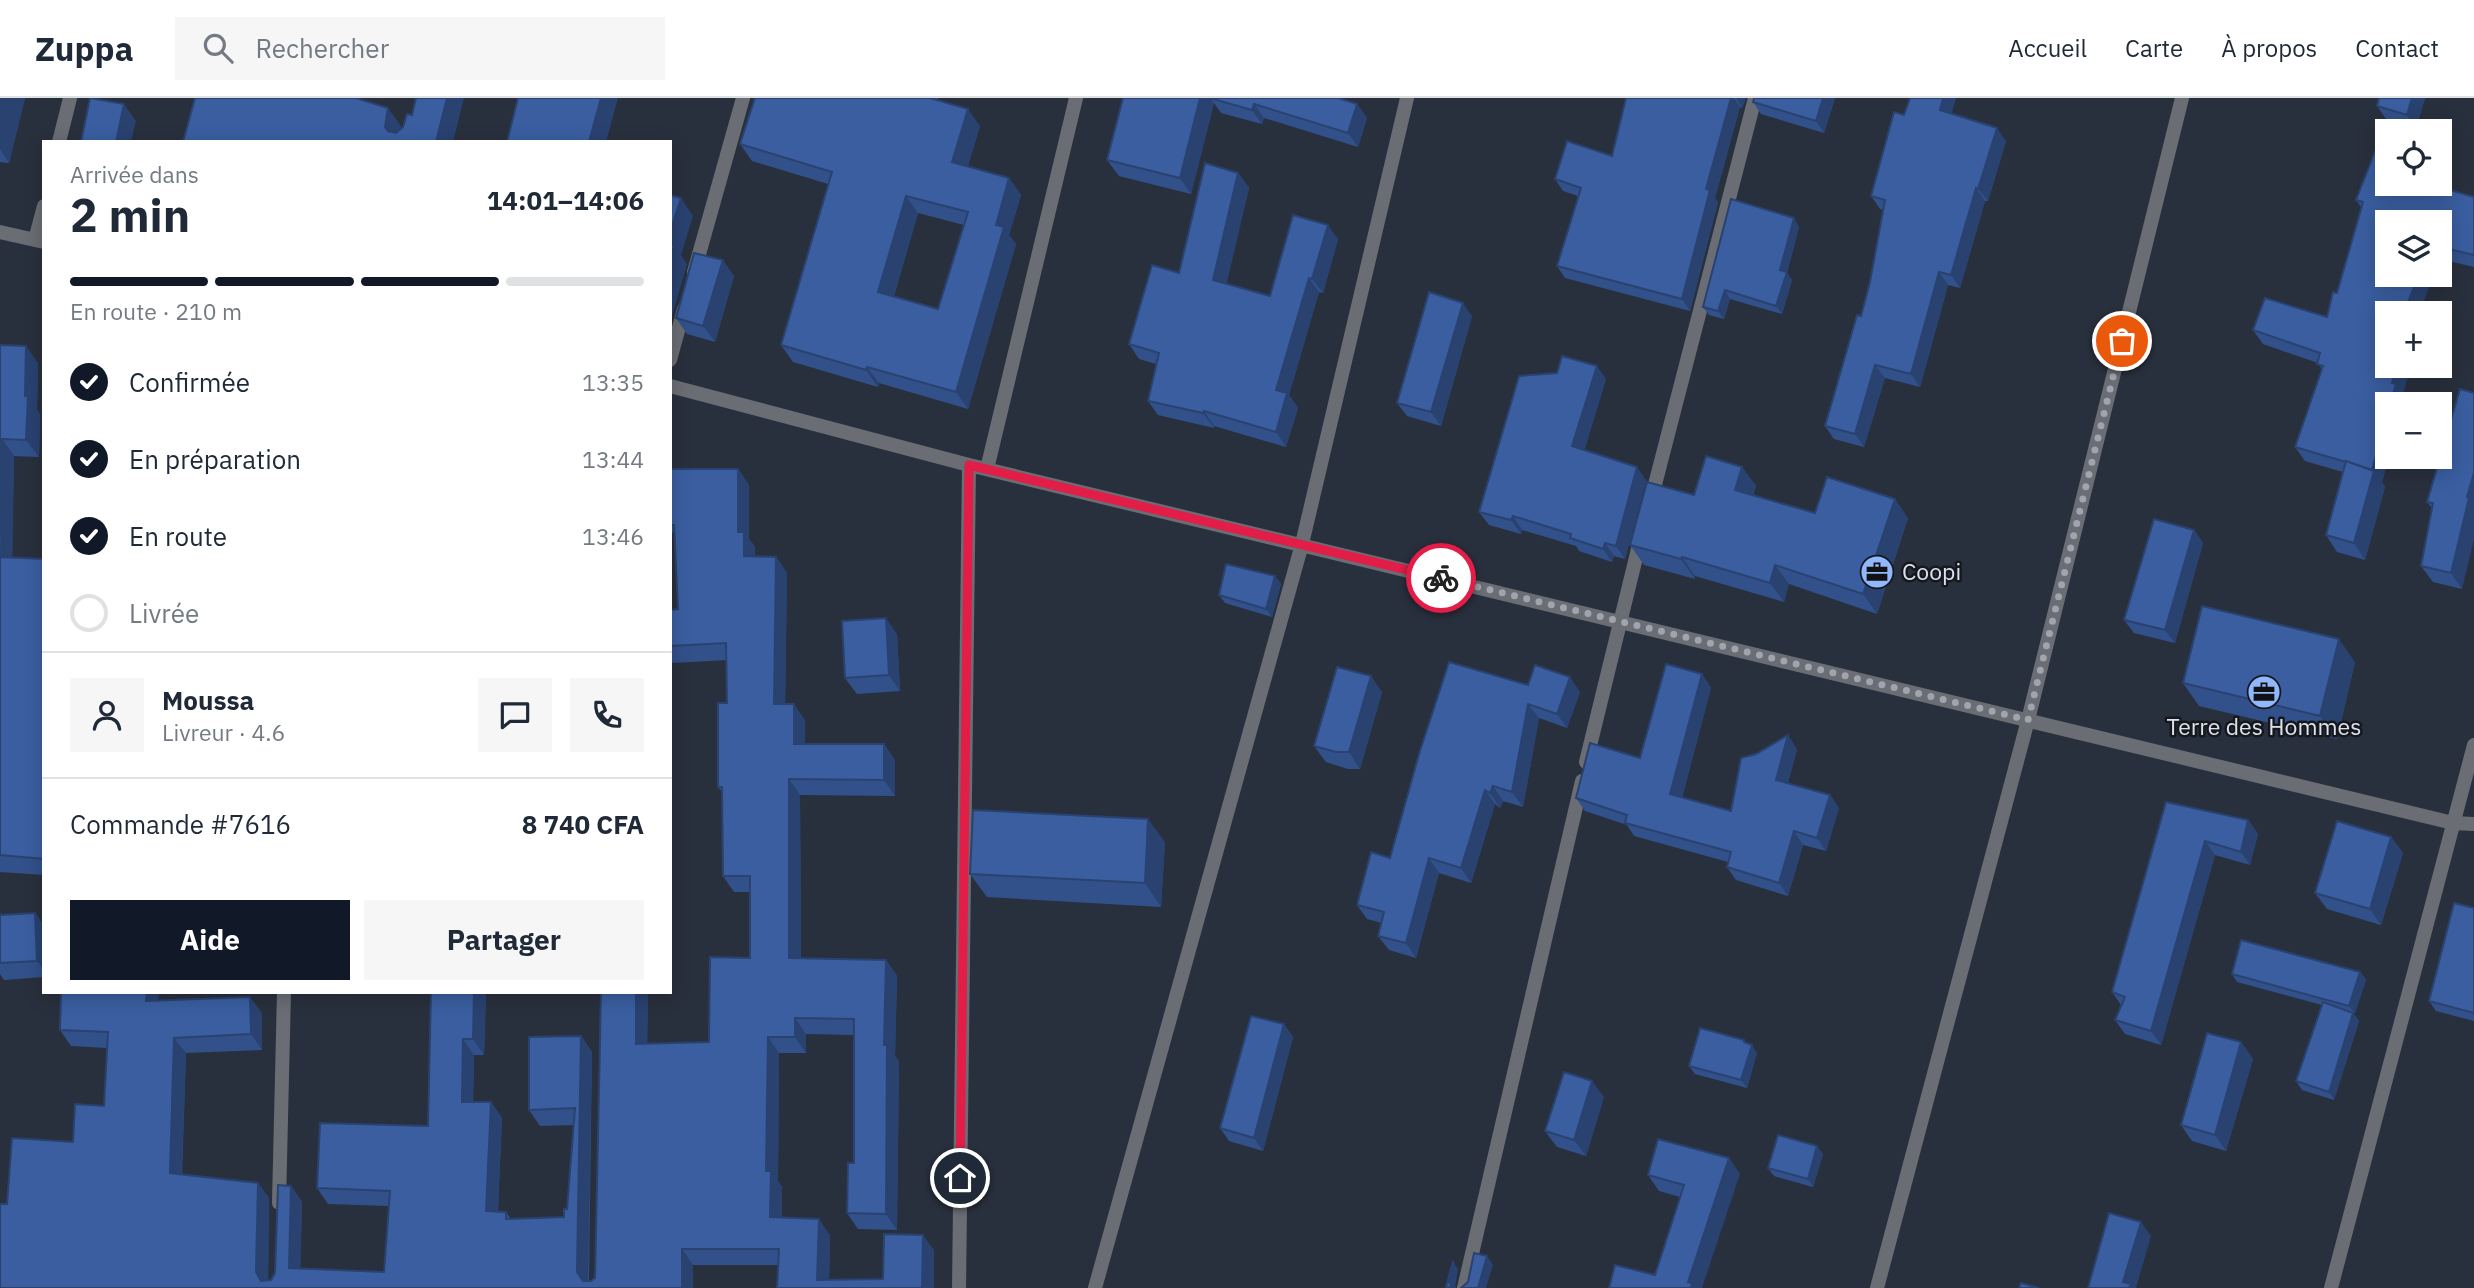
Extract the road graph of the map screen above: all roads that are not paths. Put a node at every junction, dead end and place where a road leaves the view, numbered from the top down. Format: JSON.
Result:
{"nodes":[{"id":1,"x":70,"y":98,"type":"edge"},
{"id":2,"x":743,"y":98,"type":"edge"},
{"id":3,"x":1076,"y":98,"type":"edge"},
{"id":4,"x":1408,"y":98,"type":"edge"},
{"id":5,"x":1755,"y":98,"type":"edge"},
{"id":6,"x":2182,"y":98,"type":"edge"},
{"id":7,"x":60,"y":140,"type":"edge"},
{"id":8,"x":42,"y":224,"type":"edge"},
{"id":9,"x":0,"y":232,"type":"edge"},
{"id":10,"x":40,"y":241,"type":"edge"},
{"id":11,"x":672,"y":353,"type":"edge"},
{"id":12,"x":672,"y":387,"type":"edge"},
{"id":13,"x":969,"y":465,"type":"junction"},
{"id":14,"x":987,"y":469,"type":"junction"},
{"id":15,"x":1303,"y":544,"type":"junction"},
{"id":16,"x":1619,"y":622,"type":"junction"},
{"id":17,"x":2028,"y":720,"type":"junction"},
{"id":18,"x":2474,"y":745,"type":"edge"},
{"id":19,"x":2453,"y":822,"type":"junction"},
{"id":20,"x":2474,"y":824,"type":"edge"},
{"id":21,"x":284,"y":994,"type":"edge"},
{"id":22,"x":279,"y":1221,"type":"edge"},
{"id":23,"x":959,"y":1288,"type":"edge"},
{"id":24,"x":1095,"y":1288,"type":"edge"},
{"id":25,"x":1464,"y":1288,"type":"edge"},
{"id":26,"x":1877,"y":1288,"type":"edge"},
{"id":27,"x":2331,"y":1288,"type":"edge"}],
"edges":[{"from":1,"to":7,"type":"street"},
{"from":2,"to":11,"type":"street"},
{"from":3,"to":14,"type":"street"},
{"from":4,"to":15,"type":"street"},
{"from":5,"to":16,"type":"street"},
{"from":6,"to":17,"type":"street"},
{"from":8,"to":10,"type":"street"},
{"from":9,"to":10,"type":"street"},
{"from":12,"to":13,"type":"street"},
{"from":13,"to":14,"type":"street"},
{"from":13,"to":23,"type":"street"},
{"from":14,"to":15,"type":"street"},
{"from":15,"to":16,"type":"street"},
{"from":15,"to":24,"type":"street"},
{"from":16,"to":17,"type":"street"},
{"from":16,"to":25,"type":"street"},
{"from":17,"to":19,"type":"street"},
{"from":17,"to":26,"type":"street"},
{"from":18,"to":19,"type":"street"},
{"from":19,"to":20,"type":"street"},
{"from":19,"to":27,"type":"street"},
{"from":21,"to":22,"type":"street"}]}
